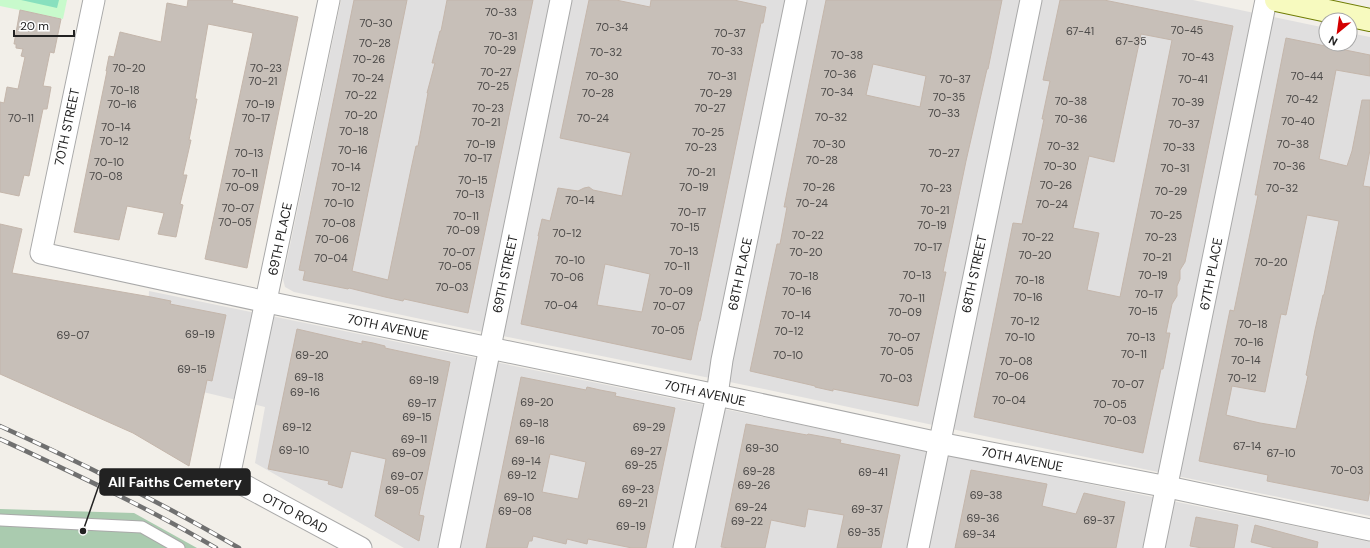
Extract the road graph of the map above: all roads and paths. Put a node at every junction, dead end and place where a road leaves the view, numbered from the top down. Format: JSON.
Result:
{"nodes":[{"id":1,"x":94,"y":0,"type":"edge"},
{"id":2,"x":328,"y":0,"type":"edge"},
{"id":3,"x":561,"y":0,"type":"edge"},
{"id":4,"x":796,"y":0,"type":"edge"},
{"id":5,"x":1031,"y":0,"type":"edge"},
{"id":6,"x":1266,"y":0,"type":"edge"},
{"id":7,"x":1276,"y":0,"type":"edge"},
{"id":8,"x":1370,"y":20,"type":"edge"},
{"id":9,"x":41,"y":253,"type":"joint"},
{"id":10,"x":267,"y":302,"type":"junction"},
{"id":11,"x":489,"y":348,"type":"junction"},
{"id":12,"x":717,"y":395,"type":"junction"},
{"id":13,"x":939,"y":444,"type":"junction"},
{"id":14,"x":230,"y":478,"type":"joint"},
{"id":15,"x":1168,"y":487,"type":"junction"},
{"id":16,"x":0,"y":520,"type":"edge"},
{"id":17,"x":1370,"y":530,"type":"edge"},
{"id":18,"x":179,"y":548,"type":"edge"},
{"id":19,"x":361,"y":548,"type":"edge"},
{"id":20,"x":449,"y":548,"type":"edge"},
{"id":21,"x":684,"y":548,"type":"edge"},
{"id":22,"x":918,"y":548,"type":"edge"},
{"id":23,"x":1154,"y":548,"type":"edge"}],
"edges":[{"from":1,"to":9,"type":"street","name":"70TH STREET"},
{"from":2,"to":10,"type":"street","name":"69TH PLACE"},
{"from":3,"to":11,"type":"street","name":"69TH STREET"},
{"from":4,"to":12,"type":"street","name":"68TH PLACE"},
{"from":5,"to":13,"type":"street","name":"68TH STREET"},
{"from":6,"to":15,"type":"street","name":"67TH PLACE"},
{"from":7,"to":8,"type":"main road"},
{"from":9,"to":10,"type":"street","name":"70TH AVENUE"},
{"from":10,"to":11,"type":"street","name":"70TH AVENUE"},
{"from":10,"to":14,"type":"street","name":"69TH PLACE"},
{"from":11,"to":12,"type":"street","name":"70TH AVENUE"},
{"from":11,"to":20,"type":"street","name":"69TH STREET"},
{"from":12,"to":13,"type":"street","name":"70TH AVENUE"},
{"from":12,"to":21,"type":"street","name":"68TH PLACE"},
{"from":13,"to":15,"type":"street","name":"70TH AVENUE"},
{"from":13,"to":22,"type":"street","name":"68TH STREET"},
{"from":14,"to":19,"type":"street","name":"OTTO ROAD"},
{"from":15,"to":17,"type":"street","name":"70TH AVENUE"},
{"from":15,"to":23,"type":"street","name":"67TH PLACE"},
{"from":16,"to":18,"type":"lane"}]}
